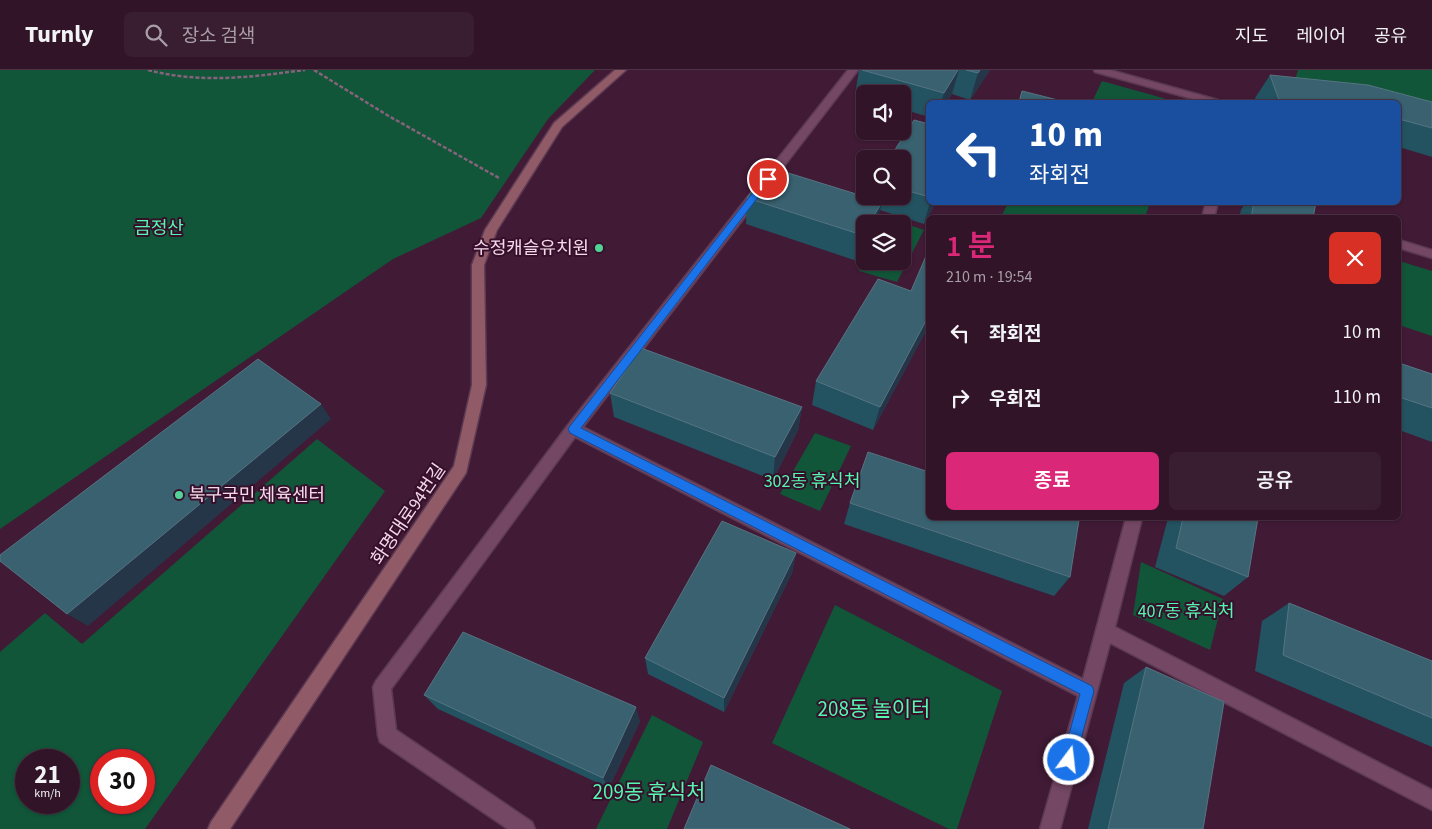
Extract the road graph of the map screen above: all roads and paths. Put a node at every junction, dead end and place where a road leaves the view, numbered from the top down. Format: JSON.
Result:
{"nodes":[{"id":1,"x":148,"y":70,"type":"edge"},
{"id":2,"x":305,"y":70,"type":"edge"},
{"id":3,"x":314,"y":70,"type":"edge"},
{"id":4,"x":621,"y":70,"type":"edge"},
{"id":5,"x":853,"y":70,"type":"edge"},
{"id":6,"x":1099,"y":70,"type":"edge"},
{"id":7,"x":1207,"y":100,"type":"edge"},
{"id":8,"x":518,"y":188,"type":"junction"},
{"id":9,"x":1401,"y":245,"type":"edge"},
{"id":10,"x":1432,"y":254,"type":"edge"},
{"id":11,"x":574,"y":429,"type":"junction"},
{"id":12,"x":1133,"y":520,"type":"edge"},
{"id":13,"x":1105,"y":631,"type":"junction"},
{"id":14,"x":1088,"y":691,"type":"junction"},
{"id":15,"x":1432,"y":800,"type":"edge"},
{"id":16,"x":218,"y":829,"type":"edge"},
{"id":17,"x":525,"y":829,"type":"edge"},
{"id":18,"x":1050,"y":829,"type":"edge"}],
"edges":[{"from":1,"to":2,"type":"path"},
{"from":3,"to":8,"type":"path"},
{"from":4,"to":8,"type":"street","name":"화명대로94번길"},
{"from":5,"to":11,"type":"street"},
{"from":6,"to":7,"type":"street"},
{"from":8,"to":16,"type":"street","name":"화명대로94번길"},
{"from":9,"to":10,"type":"street"},
{"from":11,"to":14,"type":"street"},
{"from":11,"to":17,"type":"street"},
{"from":12,"to":13,"type":"street"},
{"from":13,"to":14,"type":"street"},
{"from":13,"to":15,"type":"street"},
{"from":14,"to":18,"type":"street"}]}
